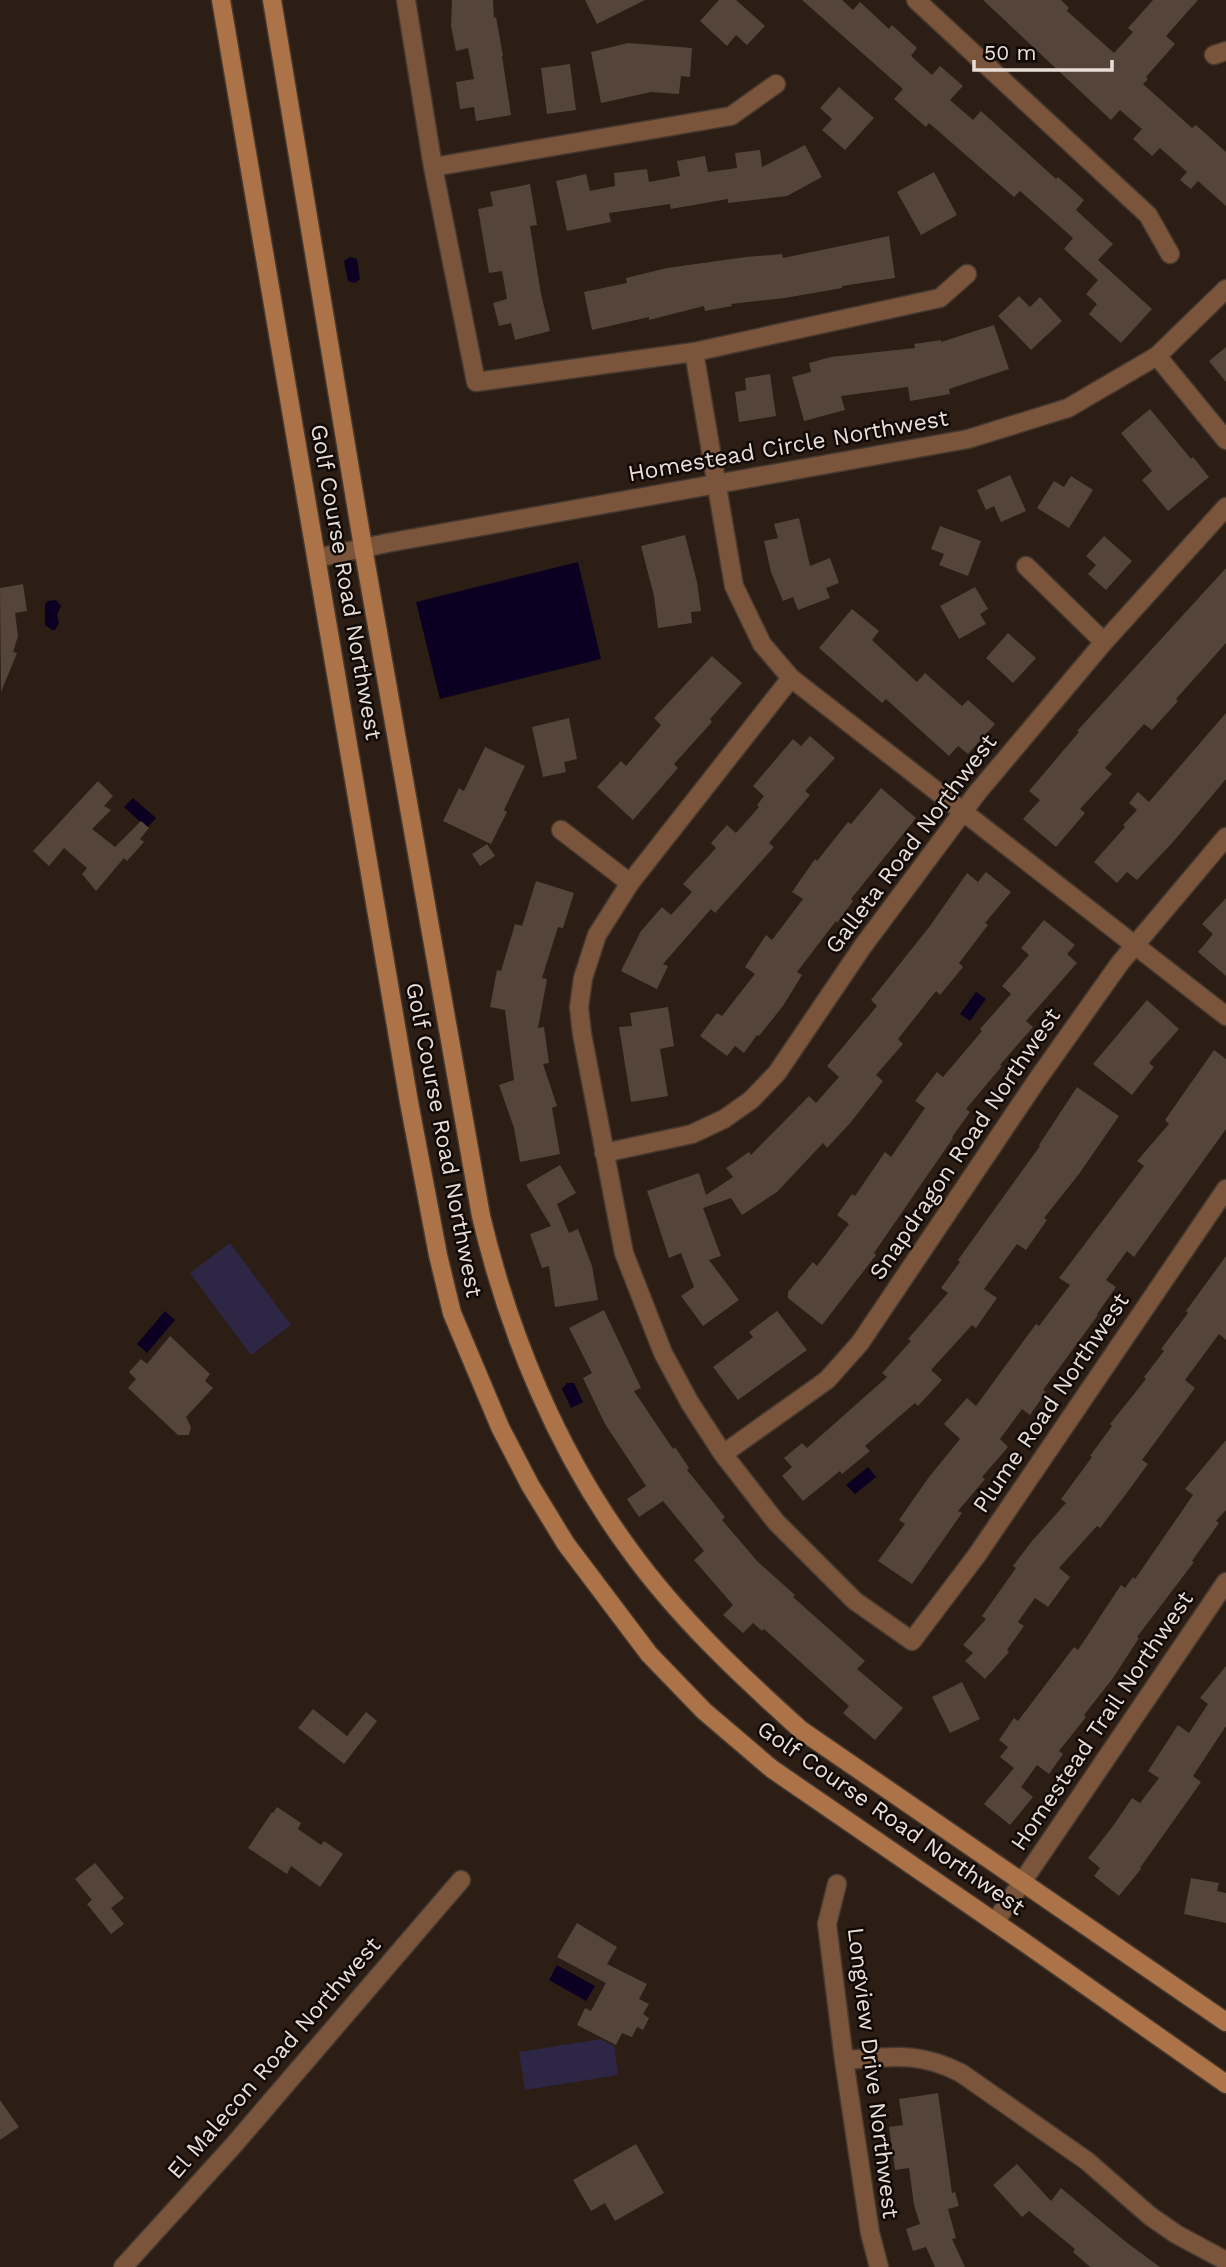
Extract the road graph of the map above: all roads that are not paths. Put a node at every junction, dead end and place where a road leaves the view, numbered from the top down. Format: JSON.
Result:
{"nodes":[{"id":1,"x":221,"y":0,"type":"edge"},
{"id":2,"x":272,"y":0,"type":"edge"},
{"id":3,"x":406,"y":0,"type":"edge"},
{"id":4,"x":916,"y":0,"type":"edge"},
{"id":5,"x":776,"y":83,"type":"dead end"},
{"id":6,"x":433,"y":167,"type":"junction"},
{"id":7,"x":1170,"y":254,"type":"dead end"},
{"id":8,"x":967,"y":274,"type":"dead end"},
{"id":9,"x":1226,"y":289,"type":"edge"},
{"id":10,"x":694,"y":352,"type":"junction"},
{"id":11,"x":1157,"y":356,"type":"junction"},
{"id":12,"x":1226,"y":440,"type":"edge"},
{"id":13,"x":718,"y":484,"type":"junction"},
{"id":14,"x":1226,"y":507,"type":"edge"},
{"id":15,"x":363,"y":547,"type":"junction"},
{"id":16,"x":317,"y":558,"type":"junction"},
{"id":17,"x":1026,"y":566,"type":"dead end"},
{"id":18,"x":1104,"y":642,"type":"junction"},
{"id":19,"x":791,"y":678,"type":"junction"},
{"id":20,"x":962,"y":811,"type":"junction"},
{"id":21,"x":561,"y":830,"type":"dead end"},
{"id":22,"x":1226,"y":837,"type":"edge"},
{"id":23,"x":630,"y":883,"type":"junction"},
{"id":24,"x":1134,"y":945,"type":"junction"},
{"id":25,"x":1226,"y":1016,"type":"edge"},
{"id":26,"x":604,"y":1153,"type":"junction"},
{"id":27,"x":1226,"y":1189,"type":"edge"},
{"id":28,"x":723,"y":1454,"type":"junction"},
{"id":29,"x":1226,"y":1582,"type":"edge"},
{"id":30,"x":461,"y":1880,"type":"dead end"},
{"id":31,"x":1022,"y":1883,"type":"junction"},
{"id":32,"x":837,"y":1884,"type":"dead end"},
{"id":33,"x":995,"y":1922,"type":"junction"},
{"id":34,"x":1226,"y":2022,"type":"edge"},
{"id":35,"x":844,"y":2060,"type":"junction"},
{"id":36,"x":1226,"y":2084,"type":"edge"},
{"id":37,"x":1226,"y":2261,"type":"edge"},
{"id":38,"x":123,"y":2267,"type":"edge"},
{"id":39,"x":879,"y":2267,"type":"edge"}],
"edges":[{"from":1,"to":16,"type":"main road","name":"Golf Course Road Northwest"},
{"from":2,"to":15,"type":"main road","name":"Golf Course Road Northwest"},
{"from":3,"to":6,"type":"street"},
{"from":4,"to":7,"type":"street"},
{"from":5,"to":6,"type":"street"},
{"from":6,"to":10,"type":"street"},
{"from":8,"to":10,"type":"street"},
{"from":9,"to":11,"type":"street","name":"Homestead Circle Northwest"},
{"from":10,"to":13,"type":"street"},
{"from":11,"to":12,"type":"street"},
{"from":11,"to":13,"type":"street","name":"Homestead Circle Northwest"},
{"from":13,"to":15,"type":"street","name":"Homestead Circle Northwest"},
{"from":13,"to":19,"type":"street"},
{"from":14,"to":18,"type":"street","name":"Galleta Road Northwest"},
{"from":15,"to":16,"type":"street","name":"Homestead Circle Northwest"},
{"from":15,"to":31,"type":"main road","name":"Golf Course Road Northwest"},
{"from":16,"to":33,"type":"main road","name":"Golf Course Road Northwest"},
{"from":17,"to":18,"type":"street"},
{"from":18,"to":20,"type":"street","name":"Galleta Road Northwest"},
{"from":19,"to":20,"type":"street"},
{"from":19,"to":23,"type":"street"},
{"from":20,"to":24,"type":"street"},
{"from":20,"to":26,"type":"street","name":"Galleta Road Northwest"},
{"from":21,"to":23,"type":"street"},
{"from":22,"to":24,"type":"street","name":"Snapdragon Road Northwest"},
{"from":23,"to":26,"type":"street"},
{"from":24,"to":25,"type":"street"},
{"from":24,"to":28,"type":"street","name":"Snapdragon Road Northwest"},
{"from":26,"to":28,"type":"street"},
{"from":27,"to":28,"type":"street","name":"Plume Road Northwest"},
{"from":29,"to":31,"type":"street","name":"Homestead Trail Northwest"},
{"from":30,"to":38,"type":"street","name":"El Malecon Road Northwest"},
{"from":31,"to":33,"type":"street","name":"Homestead Trail Northwest"},
{"from":31,"to":34,"type":"main road","name":"Golf Course Road Northwest"},
{"from":32,"to":35,"type":"street","name":"Longview Drive Northwest"},
{"from":33,"to":36,"type":"main road","name":"Golf Course Road Northwest"},
{"from":35,"to":37,"type":"street"},
{"from":35,"to":39,"type":"street","name":"Longview Drive Northwest"}]}
